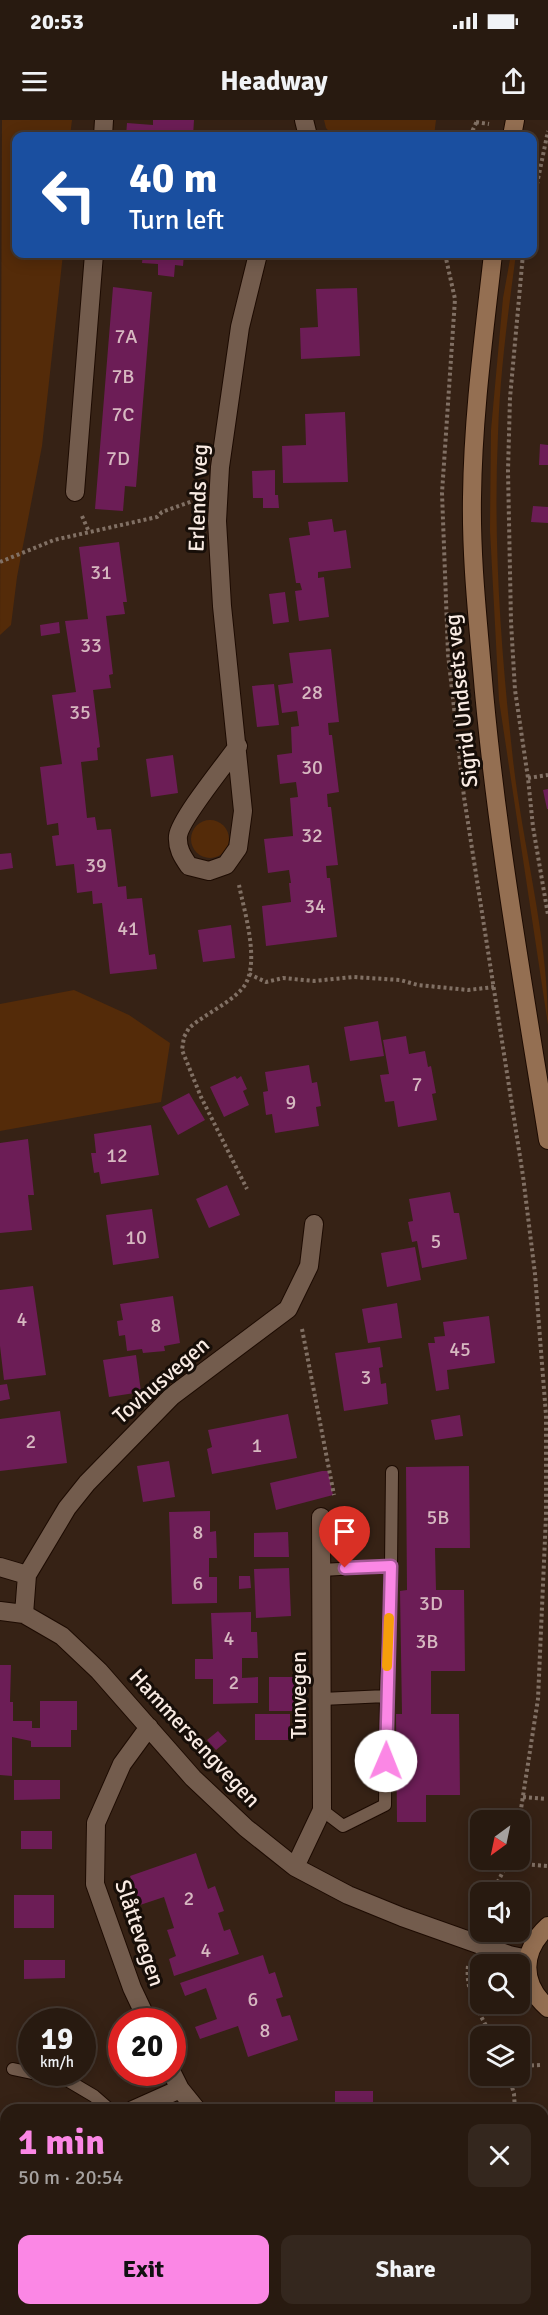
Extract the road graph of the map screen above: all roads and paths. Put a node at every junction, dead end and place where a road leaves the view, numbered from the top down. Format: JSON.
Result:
{"nodes":[{"id":1,"x":477,"y":121,"type":"edge"},
{"id":2,"x":496,"y":125,"type":"dead end"},
{"id":3,"x":548,"y":131,"type":"edge"},
{"id":4,"x":537,"y":184,"type":"edge"},
{"id":5,"x":94,"y":258,"type":"edge"},
{"id":6,"x":257,"y":258,"type":"edge"},
{"id":7,"x":446,"y":258,"type":"edge"},
{"id":8,"x":493,"y":258,"type":"edge"},
{"id":9,"x":523,"y":258,"type":"edge"},
{"id":10,"x":75,"y":492,"type":"dead end"},
{"id":11,"x":219,"y":492,"type":"junction"},
{"id":12,"x":0,"y":562,"type":"edge"},
{"id":13,"x":238,"y":746,"type":"junction"},
{"id":14,"x":548,"y":775,"type":"edge"},
{"id":15,"x":528,"y":778,"type":"junction"},
{"id":16,"x":226,"y":865,"type":"junction"},
{"id":17,"x":548,"y":915,"type":"edge"},
{"id":18,"x":249,"y":974,"type":"junction"},
{"id":19,"x":494,"y":987,"type":"junction"},
{"id":20,"x":548,"y":1140,"type":"edge"},
{"id":21,"x":247,"y":1189,"type":"dead end"},
{"id":22,"x":314,"y":1224,"type":"dead end"},
{"id":23,"x":288,"y":1309,"type":"junction"},
{"id":24,"x":392,"y":1472,"type":"dead end"},
{"id":25,"x":321,"y":1517,"type":"joint"},
{"id":26,"x":391,"y":1566,"type":"junction"},
{"id":27,"x":0,"y":1567,"type":"edge"},
{"id":28,"x":322,"y":1570,"type":"junction"},
{"id":29,"x":27,"y":1575,"type":"junction"},
{"id":30,"x":0,"y":1611,"type":"edge"},
{"id":31,"x":24,"y":1614,"type":"junction"},
{"id":32,"x":386,"y":1696,"type":"junction"},
{"id":33,"x":322,"y":1699,"type":"junction"},
{"id":34,"x":149,"y":1727,"type":"junction"},
{"id":35,"x":523,"y":1797,"type":"junction"},
{"id":36,"x":546,"y":1799,"type":"dead end"},
{"id":37,"x":322,"y":1810,"type":"junction"},
{"id":38,"x":521,"y":1810,"type":"edge"},
{"id":39,"x":530,"y":1864,"type":"edge"},
{"id":40,"x":548,"y":1866,"type":"edge"},
{"id":41,"x":295,"y":1867,"type":"junction"},
{"id":42,"x":548,"y":1926,"type":"edge"},
{"id":43,"x":506,"y":1954,"type":"edge"},
{"id":44,"x":530,"y":1954,"type":"edge"},
{"id":45,"x":468,"y":1966,"type":"dead end"},
{"id":46,"x":530,"y":1983,"type":"edge"},
{"id":47,"x":142,"y":2008,"type":"edge"},
{"id":48,"x":548,"y":2008,"type":"edge"},
{"id":49,"x":486,"y":2026,"type":"edge"},
{"id":50,"x":530,"y":2065,"type":"edge"},
{"id":51,"x":540,"y":2065,"type":"dead end"},
{"id":52,"x":13,"y":2069,"type":"dead end"},
{"id":53,"x":18,"y":2070,"type":"edge"},
{"id":54,"x":77,"y":2086,"type":"edge"},
{"id":55,"x":168,"y":2086,"type":"edge"},
{"id":56,"x":180,"y":2086,"type":"edge"},
{"id":57,"x":512,"y":2086,"type":"edge"},
{"id":58,"x":103,"y":2104,"type":"edge"},
{"id":59,"x":141,"y":2104,"type":"edge"},
{"id":60,"x":193,"y":2104,"type":"edge"},
{"id":61,"x":515,"y":2104,"type":"edge"}],
"edges":[{"from":1,"to":2,"type":"path"},
{"from":3,"to":4,"type":"path"},
{"from":5,"to":10,"type":"street"},
{"from":6,"to":11,"type":"street","name":"Erlends veg"},
{"from":7,"to":19,"type":"path"},
{"from":8,"to":20,"type":"street","name":"Sigrid Undsets veg"},
{"from":9,"to":15,"type":"path"},
{"from":11,"to":12,"type":"path"},
{"from":11,"to":13,"type":"street","name":"Erlends veg"},
{"from":13,"to":16,"type":"street","name":"Erlends veg"},
{"from":13,"to":16,"type":"street"},
{"from":14,"to":15,"type":"path"},
{"from":15,"to":17,"type":"path"},
{"from":16,"to":18,"type":"path"},
{"from":18,"to":19,"type":"path"},
{"from":18,"to":21,"type":"path"},
{"from":19,"to":35,"type":"path"},
{"from":22,"to":23,"type":"street","name":"Tovhusvegen"},
{"from":23,"to":25,"type":"path"},
{"from":23,"to":29,"type":"street","name":"Tovhusvegen"},
{"from":24,"to":26,"type":"lane"},
{"from":25,"to":28,"type":"street","name":"Tunvegen"},
{"from":26,"to":28,"type":"lane"},
{"from":26,"to":32,"type":"lane"},
{"from":27,"to":29,"type":"street"},
{"from":28,"to":33,"type":"street","name":"Tunvegen"},
{"from":29,"to":31,"type":"street","name":"Tovhusvegen"},
{"from":30,"to":31,"type":"street","name":"Hammersengvegen"},
{"from":31,"to":34,"type":"street","name":"Hammersengvegen"},
{"from":32,"to":33,"type":"lane"},
{"from":32,"to":37,"type":"lane"},
{"from":33,"to":37,"type":"street","name":"Tunvegen"},
{"from":34,"to":41,"type":"street","name":"Hammersengvegen"},
{"from":34,"to":47,"type":"street","name":"Slåttevegen"},
{"from":35,"to":36,"type":"path"},
{"from":35,"to":38,"type":"path"},
{"from":37,"to":41,"type":"street","name":"Tunvegen"},
{"from":39,"to":40,"type":"path"},
{"from":41,"to":43,"type":"street","name":"Hammersengvegen"},
{"from":42,"to":44,"type":"street"},
{"from":45,"to":49,"type":"path"},
{"from":46,"to":48,"type":"street"},
{"from":50,"to":51,"type":"path"},
{"from":52,"to":53,"type":"lane"},
{"from":54,"to":58,"type":"lane"},
{"from":55,"to":59,"type":"street"},
{"from":56,"to":60,"type":"street"},
{"from":57,"to":61,"type":"path"}]}
